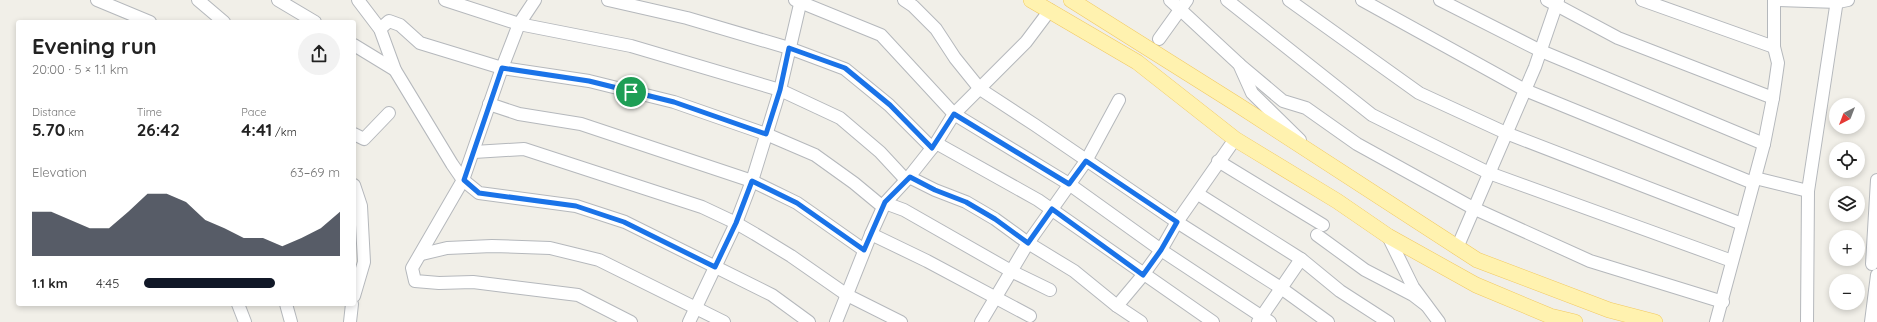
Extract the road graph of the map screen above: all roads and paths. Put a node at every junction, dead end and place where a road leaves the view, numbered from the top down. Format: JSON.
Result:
{"nodes":[{"id":1,"x":97,"y":0,"type":"edge"},
{"id":2,"x":198,"y":0,"type":"edge"},
{"id":3,"x":278,"y":0,"type":"edge"},
{"id":4,"x":358,"y":0,"type":"edge"},
{"id":5,"x":445,"y":0,"type":"edge"},
{"id":6,"x":535,"y":0,"type":"edge"},
{"id":7,"x":608,"y":0,"type":"edge"},
{"id":8,"x":904,"y":0,"type":"edge"},
{"id":9,"x":1031,"y":0,"type":"edge"},
{"id":10,"x":1071,"y":0,"type":"edge"},
{"id":11,"x":1170,"y":0,"type":"edge"},
{"id":12,"x":1227,"y":0,"type":"edge"},
{"id":13,"x":1289,"y":0,"type":"edge"},
{"id":14,"x":1362,"y":0,"type":"edge"},
{"id":15,"x":1440,"y":0,"type":"edge"},
{"id":16,"x":1642,"y":0,"type":"edge"},
{"id":17,"x":1776,"y":0,"type":"edge"},
{"id":18,"x":799,"y":1,"type":"edge"},
{"id":19,"x":1841,"y":1,"type":"edge"},
{"id":20,"x":1554,"y":2,"type":"edge"},
{"id":21,"x":1184,"y":4,"type":"edge"},
{"id":22,"x":1050,"y":10,"type":"junction"},
{"id":23,"x":145,"y":20,"type":"edge"},
{"id":24,"x":222,"y":20,"type":"edge"},
{"id":25,"x":312,"y":20,"type":"edge"},
{"id":26,"x":520,"y":24,"type":"junction"},
{"id":27,"x":380,"y":29,"type":"junction"},
{"id":28,"x":1159,"y":39,"type":"dead end"},
{"id":29,"x":356,"y":46,"type":"edge"},
{"id":30,"x":1774,"y":47,"type":"junction"},
{"id":31,"x":789,"y":48,"type":"junction"},
{"id":32,"x":1541,"y":51,"type":"junction"},
{"id":33,"x":1239,"y":64,"type":"junction"},
{"id":34,"x":502,"y":68,"type":"junction"},
{"id":35,"x":395,"y":70,"type":"junction"},
{"id":36,"x":980,"y":89,"type":"junction"},
{"id":37,"x":780,"y":90,"type":"junction"},
{"id":38,"x":1524,"y":90,"type":"junction"},
{"id":39,"x":1773,"y":98,"type":"junction"},
{"id":40,"x":1119,"y":100,"type":"dead end"},
{"id":41,"x":489,"y":104,"type":"junction"},
{"id":42,"x":389,"y":113,"type":"dead end"},
{"id":43,"x":954,"y":114,"type":"junction"},
{"id":44,"x":1506,"y":133,"type":"junction"},
{"id":45,"x":766,"y":134,"type":"junction"},
{"id":46,"x":356,"y":135,"type":"edge"},
{"id":47,"x":1234,"y":139,"type":"junction"},
{"id":48,"x":1764,"y":144,"type":"junction"},
{"id":49,"x":934,"y":145,"type":"junction"},
{"id":50,"x":474,"y":152,"type":"junction"},
{"id":51,"x":1314,"y":154,"type":"junction"},
{"id":52,"x":1086,"y":161,"type":"junction"},
{"id":53,"x":1218,"y":161,"type":"junction"},
{"id":54,"x":1489,"y":173,"type":"junction"},
{"id":55,"x":908,"y":179,"type":"junction"},
{"id":56,"x":464,"y":180,"type":"junction"},
{"id":57,"x":1877,"y":180,"type":"edge"},
{"id":58,"x":752,"y":181,"type":"junction"},
{"id":59,"x":1754,"y":181,"type":"junction"},
{"id":60,"x":1069,"y":184,"type":"junction"},
{"id":61,"x":356,"y":191,"type":"edge"},
{"id":62,"x":1808,"y":191,"type":"junction"},
{"id":63,"x":1198,"y":194,"type":"junction"},
{"id":64,"x":884,"y":205,"type":"junction"},
{"id":65,"x":1473,"y":208,"type":"junction"},
{"id":66,"x":1052,"y":209,"type":"junction"},
{"id":67,"x":1177,"y":222,"type":"junction"},
{"id":68,"x":736,"y":223,"type":"junction"},
{"id":69,"x":1742,"y":224,"type":"junction"},
{"id":70,"x":870,"y":234,"type":"junction"},
{"id":71,"x":1388,"y":236,"type":"junction"},
{"id":72,"x":1028,"y":243,"type":"junction"},
{"id":73,"x":1457,"y":248,"type":"junction"},
{"id":74,"x":864,"y":250,"type":"junction"},
{"id":75,"x":1161,"y":250,"type":"junction"},
{"id":76,"x":422,"y":254,"type":"junction"},
{"id":77,"x":1301,"y":259,"type":"junction"},
{"id":78,"x":1732,"y":261,"type":"junction"},
{"id":79,"x":715,"y":267,"type":"junction"},
{"id":80,"x":1876,"y":269,"type":"edge"},
{"id":81,"x":1011,"y":270,"type":"junction"},
{"id":82,"x":1143,"y":275,"type":"junction"},
{"id":83,"x":1281,"y":288,"type":"junction"},
{"id":84,"x":356,"y":289,"type":"edge"},
{"id":85,"x":1050,"y":290,"type":"dead end"},
{"id":86,"x":847,"y":295,"type":"junction"},
{"id":87,"x":995,"y":298,"type":"junction"},
{"id":88,"x":1723,"y":302,"type":"junction"},
{"id":89,"x":1426,"y":305,"type":"junction"},
{"id":90,"x":239,"y":306,"type":"edge"},
{"id":91,"x":287,"y":306,"type":"edge"},
{"id":92,"x":1117,"y":306,"type":"junction"},
{"id":93,"x":697,"y":308,"type":"junction"},
{"id":94,"x":1030,"y":316,"type":"dead end"},
{"id":95,"x":1263,"y":320,"type":"edge"},
{"id":96,"x":245,"y":322,"type":"edge"},
{"id":97,"x":291,"y":322,"type":"edge"},
{"id":98,"x":631,"y":322,"type":"edge"},
{"id":99,"x":689,"y":322,"type":"edge"},
{"id":100,"x":724,"y":322,"type":"edge"},
{"id":101,"x":809,"y":322,"type":"edge"},
{"id":102,"x":836,"y":322,"type":"edge"},
{"id":103,"x":901,"y":322,"type":"edge"},
{"id":104,"x":981,"y":322,"type":"edge"},
{"id":105,"x":1141,"y":322,"type":"edge"},
{"id":106,"x":1213,"y":322,"type":"edge"},
{"id":107,"x":1328,"y":322,"type":"edge"},
{"id":108,"x":1388,"y":322,"type":"edge"},
{"id":109,"x":1439,"y":322,"type":"edge"},
{"id":110,"x":1575,"y":322,"type":"edge"},
{"id":111,"x":1655,"y":322,"type":"edge"},
{"id":112,"x":1716,"y":322,"type":"edge"},
{"id":113,"x":1807,"y":322,"type":"edge"},
{"id":114,"x":1871,"y":322,"type":"edge"}],
"edges":[{"from":1,"to":23,"type":"street"},
{"from":2,"to":24,"type":"street"},
{"from":3,"to":25,"type":"street"},
{"from":4,"to":27,"type":"street"},
{"from":5,"to":26,"type":"street"},
{"from":6,"to":26,"type":"street"},
{"from":7,"to":31,"type":"street"},
{"from":8,"to":36,"type":"street"},
{"from":9,"to":22,"type":"main road"},
{"from":10,"to":51,"type":"main road"},
{"from":11,"to":21,"type":"street"},
{"from":12,"to":54,"type":"street"},
{"from":13,"to":44,"type":"street"},
{"from":14,"to":38,"type":"street"},
{"from":15,"to":32,"type":"street"},
{"from":16,"to":30,"type":"street"},
{"from":17,"to":19,"type":"street"},
{"from":17,"to":30,"type":"street"},
{"from":18,"to":31,"type":"street"},
{"from":18,"to":43,"type":"street"},
{"from":19,"to":62,"type":"street"},
{"from":20,"to":32,"type":"street"},
{"from":20,"to":39,"type":"street"},
{"from":21,"to":28,"type":"street"},
{"from":21,"to":33,"type":"street"},
{"from":22,"to":36,"type":"street"},
{"from":22,"to":47,"type":"main road"},
{"from":26,"to":34,"type":"street"},
{"from":26,"to":37,"type":"street"},
{"from":27,"to":34,"type":"street"},
{"from":27,"to":35,"type":"street"},
{"from":29,"to":35,"type":"street"},
{"from":30,"to":39,"type":"street"},
{"from":31,"to":37,"type":"street"},
{"from":31,"to":49,"type":"street"},
{"from":32,"to":38,"type":"street"},
{"from":32,"to":48,"type":"street"},
{"from":33,"to":51,"type":"street"},
{"from":33,"to":65,"type":"street"},
{"from":34,"to":41,"type":"street"},
{"from":34,"to":45,"type":"street"},
{"from":35,"to":56,"type":"street"},
{"from":36,"to":43,"type":"street"},
{"from":36,"to":52,"type":"street"},
{"from":37,"to":45,"type":"street"},
{"from":37,"to":55,"type":"street"},
{"from":38,"to":44,"type":"street"},
{"from":38,"to":59,"type":"street"},
{"from":39,"to":48,"type":"street"},
{"from":40,"to":52,"type":"street"},
{"from":41,"to":50,"type":"street"},
{"from":41,"to":58,"type":"street"},
{"from":42,"to":46,"type":"street"},
{"from":43,"to":49,"type":"street"},
{"from":43,"to":60,"type":"street"},
{"from":44,"to":54,"type":"street"},
{"from":44,"to":69,"type":"street"},
{"from":45,"to":58,"type":"street"},
{"from":45,"to":64,"type":"street"},
{"from":47,"to":53,"type":"street"},
{"from":47,"to":71,"type":"main road"},
{"from":48,"to":59,"type":"street"},
{"from":49,"to":55,"type":"street"},
{"from":49,"to":66,"type":"street"},
{"from":50,"to":56,"type":"street"},
{"from":50,"to":68,"type":"street"},
{"from":51,"to":73,"type":"main road"},
{"from":52,"to":60,"type":"street"},
{"from":52,"to":67,"type":"street"},
{"from":53,"to":63,"type":"street"},
{"from":53,"to":89,"type":"street"},
{"from":54,"to":65,"type":"street"},
{"from":54,"to":78,"type":"street"},
{"from":55,"to":64,"type":"street"},
{"from":55,"to":72,"type":"street"},
{"from":56,"to":76,"type":"street"},
{"from":56,"to":79,"type":"street"},
{"from":57,"to":80,"type":"street"},
{"from":58,"to":68,"type":"street"},
{"from":58,"to":74,"type":"street"},
{"from":59,"to":62,"type":"street"},
{"from":59,"to":69,"type":"street"},
{"from":60,"to":66,"type":"street"},
{"from":60,"to":75,"type":"street"},
{"from":61,"to":84,"type":"street"},
{"from":62,"to":113,"type":"street"},
{"from":63,"to":67,"type":"street"},
{"from":63,"to":77,"type":"street"},
{"from":64,"to":70,"type":"street"},
{"from":64,"to":81,"type":"street"},
{"from":65,"to":73,"type":"street"},
{"from":65,"to":88,"type":"street"},
{"from":66,"to":72,"type":"street"},
{"from":66,"to":82,"type":"street"},
{"from":67,"to":75,"type":"street"},
{"from":67,"to":83,"type":"street"},
{"from":68,"to":79,"type":"street"},
{"from":68,"to":86,"type":"street"},
{"from":69,"to":78,"type":"street"},
{"from":70,"to":74,"type":"street"},
{"from":70,"to":87,"type":"street"},
{"from":71,"to":89,"type":"street"},
{"from":71,"to":110,"type":"main road"},
{"from":72,"to":81,"type":"street"},
{"from":72,"to":92,"type":"street"},
{"from":73,"to":111,"type":"main road"},
{"from":74,"to":86,"type":"street"},
{"from":75,"to":82,"type":"street"},
{"from":75,"to":95,"type":"street"},
{"from":76,"to":93,"type":"street"},
{"from":76,"to":98,"type":"street"},
{"from":77,"to":83,"type":"street"},
{"from":77,"to":108,"type":"street"},
{"from":78,"to":88,"type":"street"},
{"from":79,"to":93,"type":"street"},
{"from":79,"to":101,"type":"street"},
{"from":80,"to":114,"type":"street"},
{"from":81,"to":85,"type":"street"},
{"from":81,"to":87,"type":"street"},
{"from":82,"to":92,"type":"street"},
{"from":82,"to":106,"type":"street"},
{"from":83,"to":95,"type":"street"},
{"from":83,"to":107,"type":"street"},
{"from":86,"to":102,"type":"street"},
{"from":86,"to":103,"type":"street"},
{"from":87,"to":94,"type":"street"},
{"from":87,"to":104,"type":"street"},
{"from":88,"to":112,"type":"street"},
{"from":89,"to":109,"type":"street"},
{"from":90,"to":96,"type":"street"},
{"from":91,"to":97,"type":"street"},
{"from":92,"to":105,"type":"street"},
{"from":93,"to":99,"type":"street"},
{"from":93,"to":100,"type":"street"}]}
